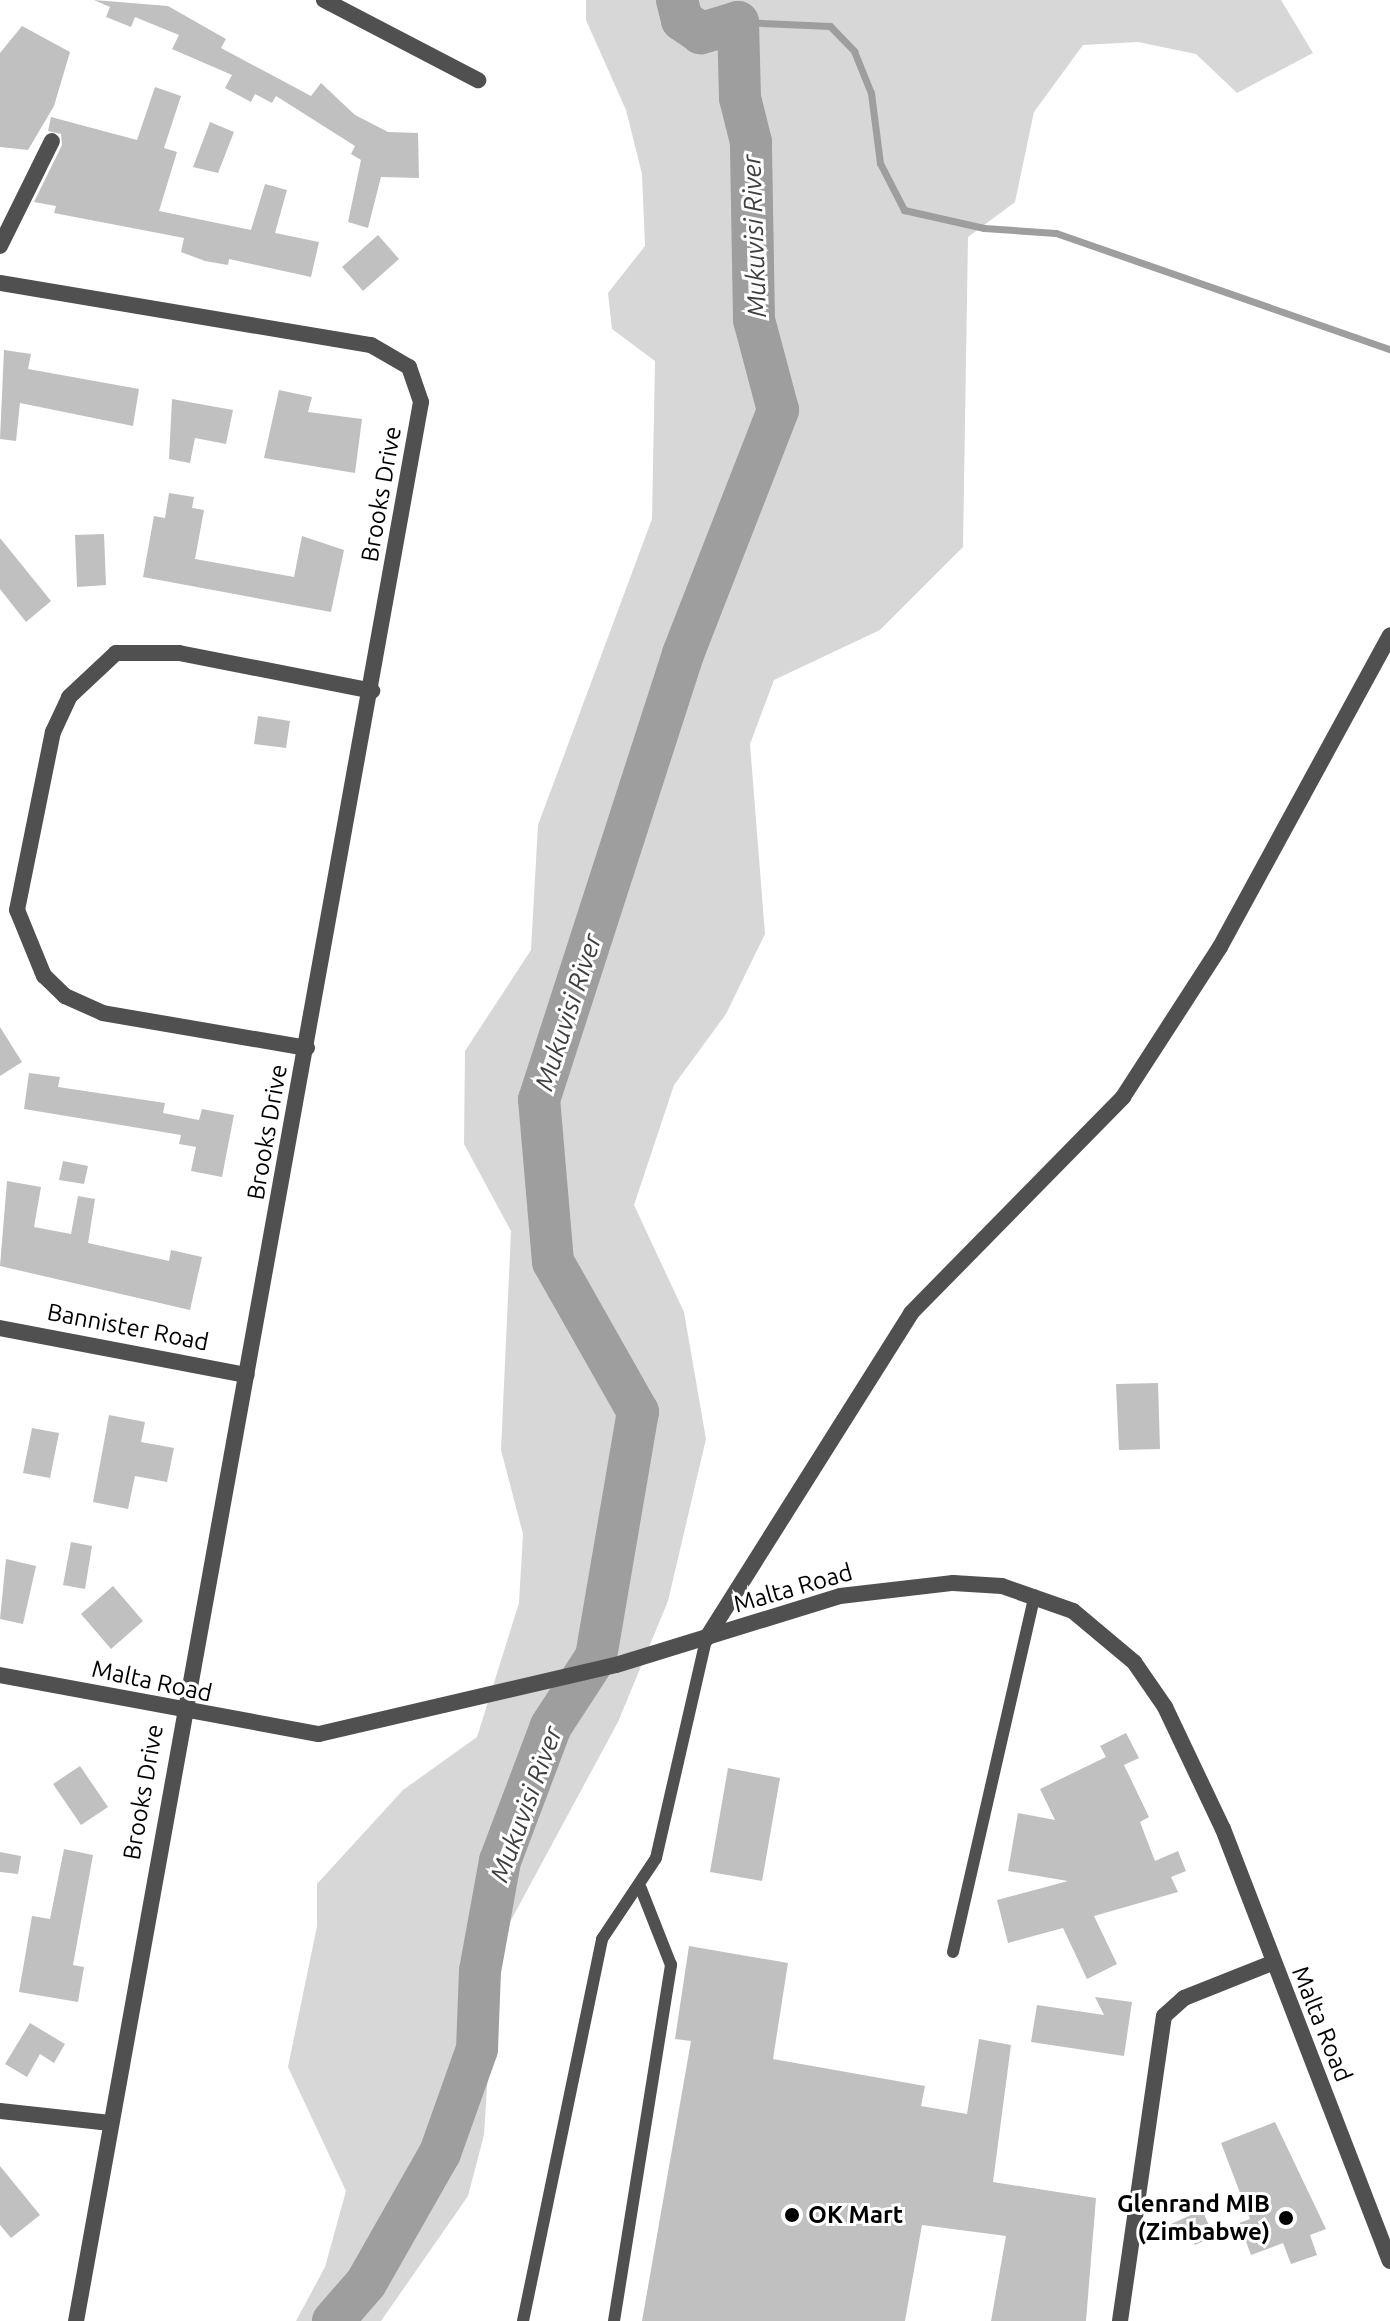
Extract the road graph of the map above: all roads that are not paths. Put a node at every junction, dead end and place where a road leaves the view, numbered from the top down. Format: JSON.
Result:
{"nodes":[{"id":1,"x":324,"y":0,"type":"edge"},
{"id":2,"x":478,"y":80,"type":"dead end"},
{"id":3,"x":52,"y":141,"type":"dead end"},
{"id":4,"x":0,"y":246,"type":"edge"},
{"id":5,"x":0,"y":283,"type":"edge"},
{"id":6,"x":1390,"y":635,"type":"edge"},
{"id":7,"x":372,"y":691,"type":"junction"},
{"id":8,"x":307,"y":1048,"type":"junction"},
{"id":9,"x":0,"y":1328,"type":"edge"},
{"id":10,"x":247,"y":1375,"type":"junction"},
{"id":11,"x":1035,"y":1595,"type":"junction"},
{"id":12,"x":706,"y":1639,"type":"junction"},
{"id":13,"x":0,"y":1675,"type":"edge"},
{"id":14,"x":181,"y":1712,"type":"junction"},
{"id":15,"x":641,"y":1889,"type":"junction"},
{"id":16,"x":953,"y":1952,"type":"dead end"},
{"id":17,"x":1272,"y":1963,"type":"junction"},
{"id":18,"x":0,"y":2111,"type":"edge"},
{"id":19,"x":110,"y":2123,"type":"junction"},
{"id":20,"x":1390,"y":2261,"type":"edge"},
{"id":21,"x":76,"y":2321,"type":"edge"},
{"id":22,"x":523,"y":2321,"type":"edge"},
{"id":23,"x":614,"y":2321,"type":"edge"},
{"id":24,"x":1120,"y":2321,"type":"edge"}],
"edges":[{"from":1,"to":2,"type":"street"},
{"from":3,"to":4,"type":"street"},
{"from":5,"to":7,"type":"street","name":"Brooks Drive"},
{"from":6,"to":12,"type":"street"},
{"from":7,"to":8,"type":"street","name":"Brooks Drive"},
{"from":7,"to":8,"type":"street"},
{"from":8,"to":10,"type":"street","name":"Brooks Drive"},
{"from":9,"to":10,"type":"street","name":"Bannister Road"},
{"from":10,"to":14,"type":"street","name":"Brooks Drive"},
{"from":11,"to":12,"type":"street","name":"Malta Road"},
{"from":11,"to":16,"type":"lane"},
{"from":11,"to":17,"type":"street","name":"Malta Road"},
{"from":12,"to":14,"type":"street","name":"Malta Road"},
{"from":12,"to":15,"type":"lane"},
{"from":13,"to":14,"type":"street","name":"Malta Road"},
{"from":14,"to":19,"type":"street","name":"Brooks Drive"},
{"from":15,"to":22,"type":"lane"},
{"from":15,"to":23,"type":"lane"},
{"from":17,"to":20,"type":"street","name":"Malta Road"},
{"from":17,"to":24,"type":"street"},
{"from":18,"to":19,"type":"street"},
{"from":19,"to":21,"type":"street","name":"Brooks Drive"}]}
